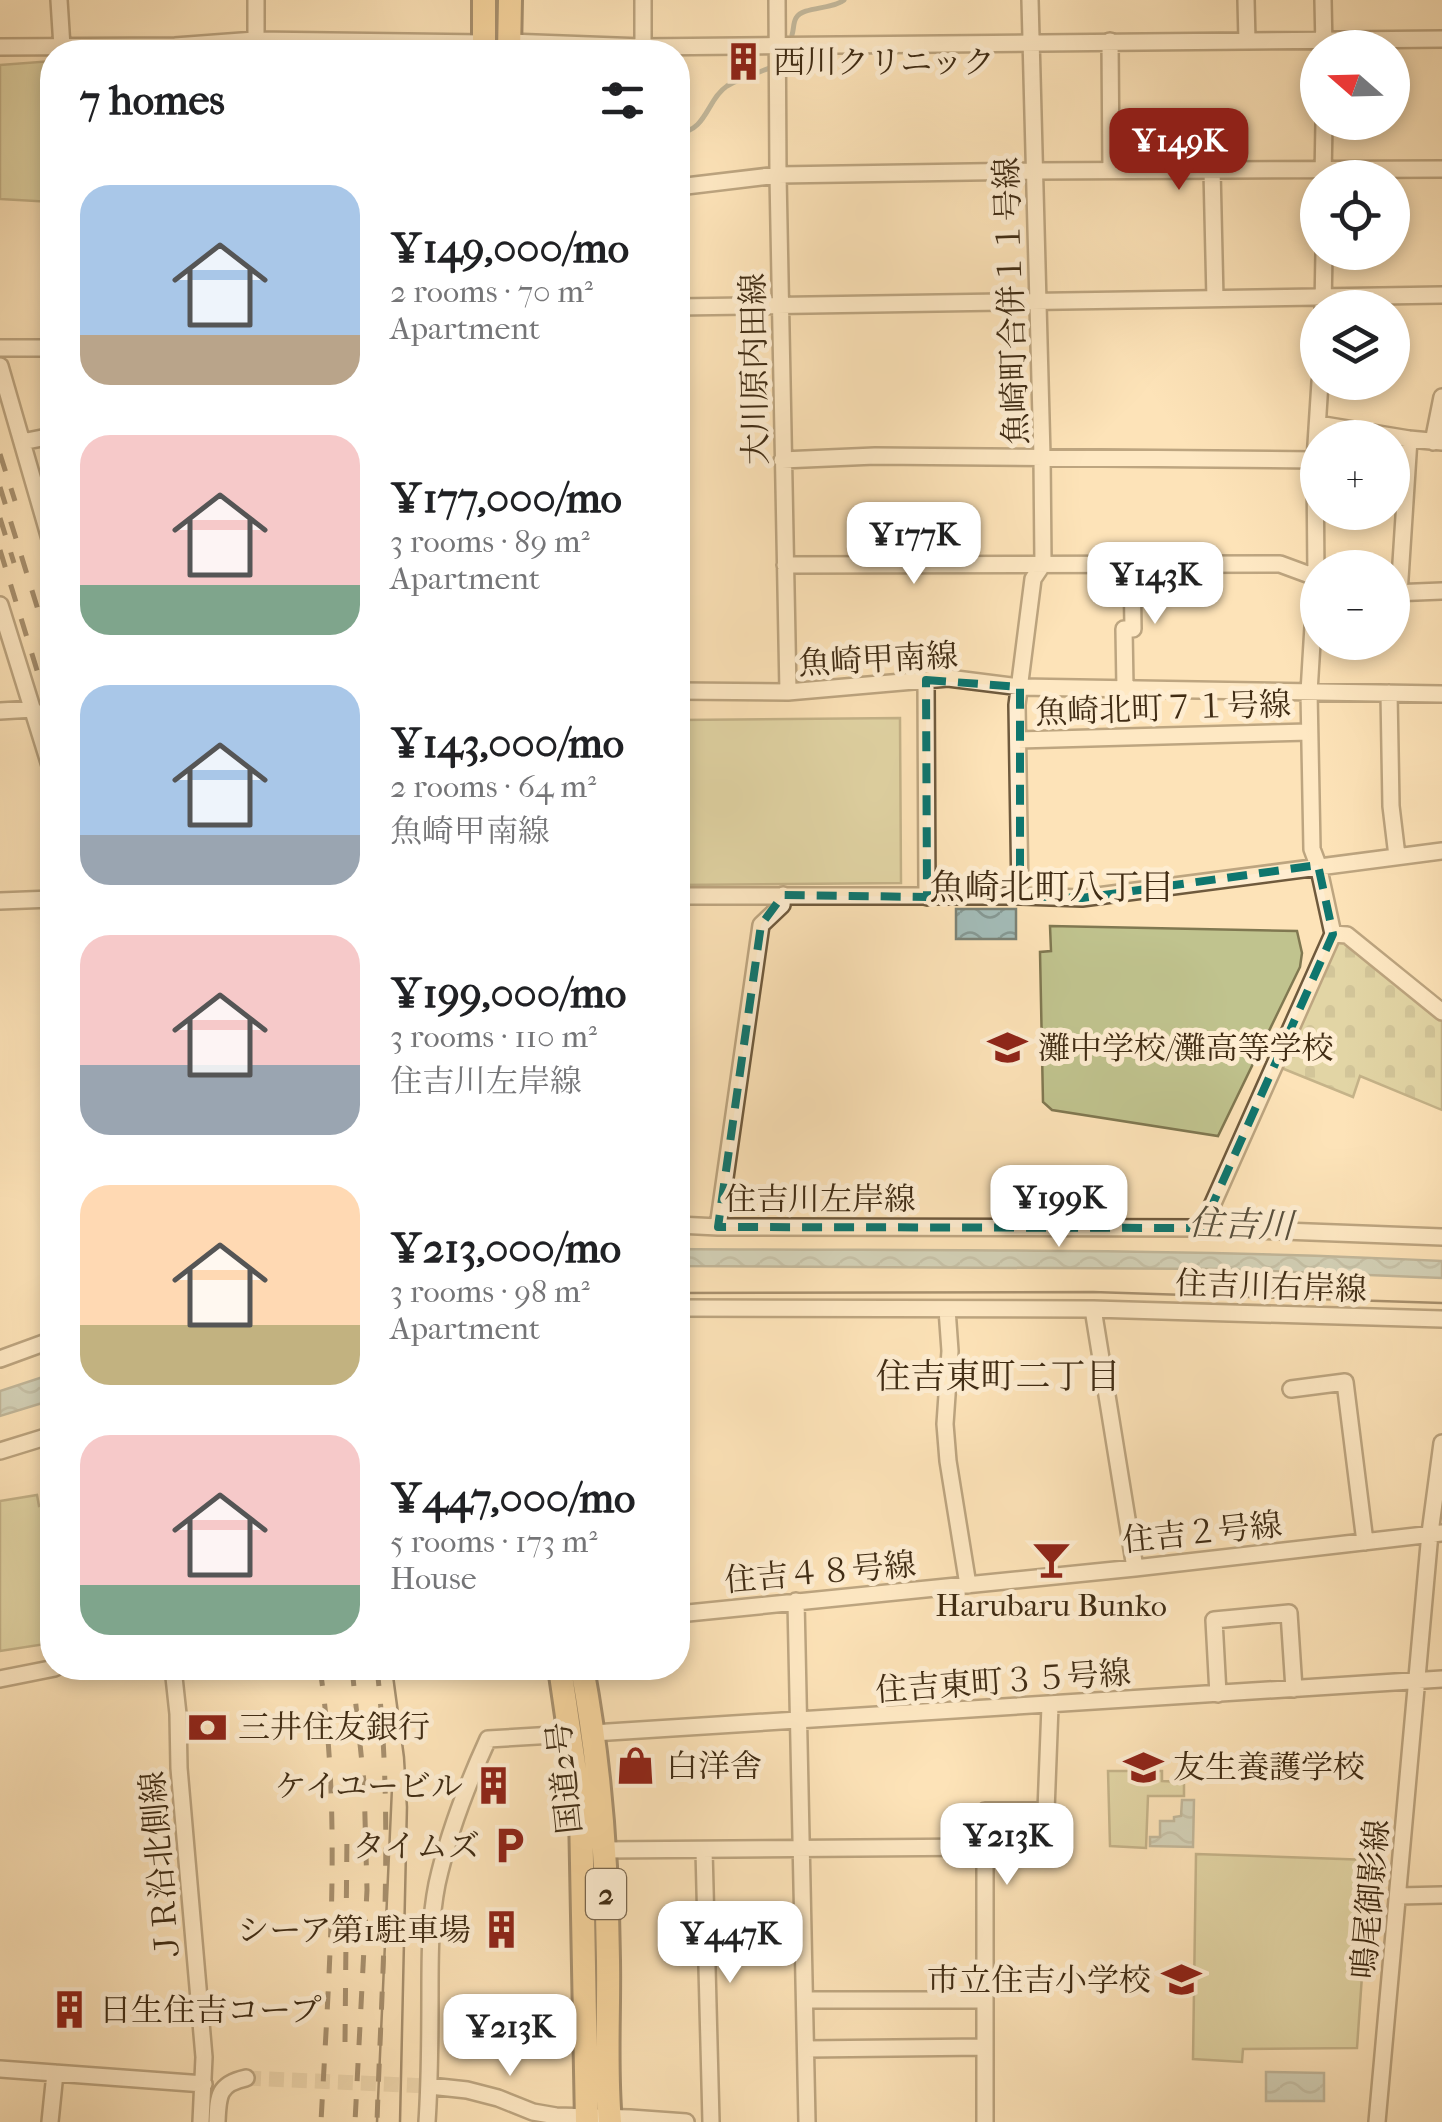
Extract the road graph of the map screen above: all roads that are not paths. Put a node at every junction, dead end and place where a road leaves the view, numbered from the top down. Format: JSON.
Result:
{"nodes":[{"id":1,"x":60,"y":0,"type":"edge"},
{"id":2,"x":256,"y":0,"type":"edge"},
{"id":3,"x":484,"y":0,"type":"edge"},
{"id":4,"x":510,"y":0,"type":"edge"},
{"id":5,"x":643,"y":0,"type":"edge"},
{"id":6,"x":778,"y":0,"type":"edge"},
{"id":7,"x":1030,"y":0,"type":"edge"},
{"id":8,"x":1246,"y":0,"type":"edge"},
{"id":9,"x":1323,"y":0,"type":"edge"},
{"id":10,"x":1324,"y":30,"type":"edge"},
{"id":11,"x":1442,"y":39,"type":"edge"},
{"id":12,"x":62,"y":40,"type":"edge"},
{"id":13,"x":255,"y":40,"type":"edge"},
{"id":14,"x":484,"y":40,"type":"edge"},
{"id":15,"x":509,"y":40,"type":"edge"},
{"id":16,"x":643,"y":40,"type":"edge"},
{"id":17,"x":1410,"y":40,"type":"edge"},
{"id":18,"x":1110,"y":41,"type":"junction"},
{"id":19,"x":1247,"y":41,"type":"junction"},
{"id":20,"x":1030,"y":42,"type":"junction"},
{"id":21,"x":1300,"y":43,"type":"edge"},
{"id":22,"x":778,"y":45,"type":"junction"},
{"id":23,"x":40,"y":47,"type":"edge"},
{"id":24,"x":0,"y":48,"type":"edge"},
{"id":25,"x":690,"y":48,"type":"edge"},
{"id":26,"x":1442,"y":169,"type":"edge"},
{"id":27,"x":1035,"y":170,"type":"junction"},
{"id":28,"x":1212,"y":170,"type":"junction"},
{"id":29,"x":1410,"y":170,"type":"edge"},
{"id":30,"x":1111,"y":171,"type":"junction"},
{"id":31,"x":1300,"y":173,"type":"edge"},
{"id":32,"x":778,"y":175,"type":"junction"},
{"id":33,"x":690,"y":185,"type":"edge"},
{"id":34,"x":1442,"y":295,"type":"edge"},
{"id":35,"x":1410,"y":297,"type":"edge"},
{"id":36,"x":1215,"y":299,"type":"junction"},
{"id":37,"x":1300,"y":301,"type":"edge"},
{"id":38,"x":1039,"y":303,"type":"junction"},
{"id":39,"x":780,"y":306,"type":"junction"},
{"id":40,"x":690,"y":307,"type":"edge"},
{"id":41,"x":0,"y":348,"type":"edge"},
{"id":42,"x":40,"y":348,"type":"edge"},
{"id":43,"x":0,"y":366,"type":"edge"},
{"id":44,"x":1442,"y":397,"type":"edge"},
{"id":45,"x":40,"y":438,"type":"edge"},
{"id":46,"x":1410,"y":439,"type":"edge"},
{"id":47,"x":22,"y":442,"type":"junction"},
{"id":48,"x":1438,"y":442,"type":"edge"},
{"id":49,"x":1042,"y":456,"type":"junction"},
{"id":50,"x":782,"y":460,"type":"junction"},
{"id":51,"x":1300,"y":460,"type":"edge"},
{"id":52,"x":40,"y":504,"type":"edge"},
{"id":53,"x":1043,"y":564,"type":"junction"},
{"id":54,"x":1132,"y":564,"type":"junction"},
{"id":55,"x":785,"y":565,"type":"junction"},
{"id":56,"x":1300,"y":572,"type":"edge"},
{"id":57,"x":1442,"y":591,"type":"edge"},
{"id":58,"x":1410,"y":593,"type":"edge"},
{"id":59,"x":0,"y":605,"type":"edge"},
{"id":60,"x":1311,"y":660,"type":"edge"},
{"id":61,"x":926,"y":680,"type":"junction"},
{"id":62,"x":1020,"y":687,"type":"junction"},
{"id":63,"x":1124,"y":688,"type":"junction"},
{"id":64,"x":690,"y":691,"type":"edge"},
{"id":65,"x":788,"y":692,"type":"junction"},
{"id":66,"x":1309,"y":692,"type":"junction"},
{"id":67,"x":1389,"y":693,"type":"junction"},
{"id":68,"x":1442,"y":694,"type":"edge"},
{"id":69,"x":32,"y":709,"type":"junction"},
{"id":70,"x":0,"y":711,"type":"edge"},
{"id":71,"x":1310,"y":732,"type":"junction"},
{"id":72,"x":40,"y":734,"type":"edge"},
{"id":73,"x":1018,"y":740,"type":"junction"},
{"id":74,"x":1442,"y":850,"type":"edge"},
{"id":75,"x":1397,"y":856,"type":"junction"},
{"id":76,"x":1318,"y":865,"type":"junction"},
{"id":77,"x":783,"y":895,"type":"junction"},
{"id":78,"x":690,"y":896,"type":"edge"},
{"id":79,"x":1020,"y":896,"type":"junction"},
{"id":80,"x":927,"y":897,"type":"junction"},
{"id":81,"x":40,"y":899,"type":"edge"},
{"id":82,"x":0,"y":901,"type":"edge"},
{"id":83,"x":1333,"y":934,"type":"junction"},
{"id":84,"x":1442,"y":1012,"type":"edge"},
{"id":85,"x":690,"y":1226,"type":"edge"},
{"id":86,"x":718,"y":1227,"type":"junction"},
{"id":87,"x":1202,"y":1228,"type":"junction"},
{"id":88,"x":1442,"y":1237,"type":"edge"},
{"id":89,"x":690,"y":1308,"type":"edge"},
{"id":90,"x":947,"y":1308,"type":"junction"},
{"id":91,"x":1093,"y":1309,"type":"junction"},
{"id":92,"x":1442,"y":1320,"type":"edge"},
{"id":93,"x":40,"y":1344,"type":"edge"},
{"id":94,"x":0,"y":1359,"type":"edge"},
{"id":95,"x":1291,"y":1389,"type":"dead end"},
{"id":96,"x":40,"y":1438,"type":"edge"},
{"id":97,"x":1442,"y":1443,"type":"edge"},
{"id":98,"x":0,"y":1451,"type":"edge"},
{"id":99,"x":1436,"y":1533,"type":"edge"},
{"id":100,"x":1365,"y":1542,"type":"junction"},
{"id":101,"x":1136,"y":1568,"type":"junction"},
{"id":102,"x":968,"y":1585,"type":"junction"},
{"id":103,"x":796,"y":1601,"type":"junction"},
{"id":104,"x":690,"y":1613,"type":"edge"},
{"id":105,"x":40,"y":1671,"type":"edge"},
{"id":106,"x":0,"y":1679,"type":"edge"},
{"id":107,"x":174,"y":1680,"type":"edge"},
{"id":108,"x":564,"y":1680,"type":"edge"},
{"id":109,"x":582,"y":1680,"type":"edge"},
{"id":110,"x":1416,"y":1680,"type":"junction"},
{"id":111,"x":1442,"y":1680,"type":"edge"},
{"id":112,"x":1294,"y":1688,"type":"junction"},
{"id":113,"x":1218,"y":1694,"type":"junction"},
{"id":114,"x":1050,"y":1706,"type":"junction"},
{"id":115,"x":800,"y":1722,"type":"junction"},
{"id":116,"x":582,"y":1733,"type":"junction"},
{"id":117,"x":985,"y":1847,"type":"junction"},
{"id":118,"x":604,"y":1850,"type":"junction"},
{"id":119,"x":704,"y":1850,"type":"junction"},
{"id":120,"x":802,"y":1850,"type":"junction"},
{"id":121,"x":1442,"y":1895,"type":"edge"},
{"id":122,"x":1399,"y":1896,"type":"junction"},
{"id":123,"x":804,"y":2000,"type":"junction"},
{"id":124,"x":984,"y":2000,"type":"junction"},
{"id":125,"x":984,"y":2047,"type":"junction"},
{"id":126,"x":806,"y":2049,"type":"junction"},
{"id":127,"x":0,"y":2069,"type":"edge"},
{"id":128,"x":55,"y":2073,"type":"junction"},
{"id":129,"x":246,"y":2078,"type":"dead end"},
{"id":130,"x":204,"y":2084,"type":"junction"},
{"id":131,"x":430,"y":2086,"type":"junction"},
{"id":132,"x":598,"y":2119,"type":"edge"},
{"id":133,"x":50,"y":2122,"type":"edge"},
{"id":134,"x":201,"y":2122,"type":"edge"},
{"id":135,"x":217,"y":2122,"type":"edge"},
{"id":136,"x":427,"y":2122,"type":"edge"},
{"id":137,"x":686,"y":2122,"type":"edge"},
{"id":138,"x":711,"y":2122,"type":"edge"},
{"id":139,"x":807,"y":2122,"type":"edge"},
{"id":140,"x":985,"y":2122,"type":"edge"},
{"id":141,"x":1377,"y":2122,"type":"edge"}],
"edges":[{"from":1,"to":12,"type":"street"},
{"from":2,"to":13,"type":"street"},
{"from":3,"to":14,"type":"highway"},
{"from":4,"to":15,"type":"highway"},
{"from":5,"to":16,"type":"street"},
{"from":6,"to":22,"type":"street","name":"大川原内田線"},
{"from":7,"to":20,"type":"street","name":"魚崎町合併１１号線"},
{"from":8,"to":19,"type":"street"},
{"from":9,"to":10,"type":"street"},
{"from":11,"to":17,"type":"street"},
{"from":18,"to":19,"type":"street"},
{"from":18,"to":20,"type":"street"},
{"from":18,"to":30,"type":"street"},
{"from":19,"to":21,"type":"street"},
{"from":20,"to":22,"type":"street"},
{"from":20,"to":27,"type":"street","name":"魚崎町合併１１号線"},
{"from":22,"to":25,"type":"street"},
{"from":22,"to":32,"type":"street","name":"大川原内田線"},
{"from":23,"to":24,"type":"street"},
{"from":26,"to":29,"type":"street"},
{"from":27,"to":30,"type":"street"},
{"from":27,"to":32,"type":"street"},
{"from":27,"to":38,"type":"street","name":"魚崎町合併１１号線"},
{"from":28,"to":30,"type":"street"},
{"from":28,"to":31,"type":"street"},
{"from":28,"to":36,"type":"street"},
{"from":32,"to":33,"type":"street"},
{"from":32,"to":39,"type":"street","name":"大川原内田線"},
{"from":34,"to":35,"type":"street"},
{"from":36,"to":37,"type":"street"},
{"from":36,"to":38,"type":"street"},
{"from":38,"to":39,"type":"street"},
{"from":38,"to":49,"type":"street","name":"魚崎町合併１１号線"},
{"from":39,"to":40,"type":"street"},
{"from":39,"to":50,"type":"street","name":"大川原内田線"},
{"from":41,"to":42,"type":"street"},
{"from":43,"to":47,"type":"street"},
{"from":44,"to":48,"type":"street"},
{"from":45,"to":47,"type":"street"},
{"from":46,"to":48,"type":"street"},
{"from":47,"to":52,"type":"street"},
{"from":49,"to":50,"type":"street"},
{"from":49,"to":51,"type":"street"},
{"from":49,"to":53,"type":"street","name":"魚崎町合併１１号線"},
{"from":50,"to":55,"type":"street","name":"大川原内田線"},
{"from":53,"to":54,"type":"street"},
{"from":53,"to":55,"type":"street"},
{"from":53,"to":62,"type":"street","name":"魚崎町合併１１号線"},
{"from":54,"to":56,"type":"street"},
{"from":54,"to":63,"type":"street"},
{"from":55,"to":65,"type":"street","name":"大川原内田線"},
{"from":57,"to":58,"type":"street"},
{"from":59,"to":69,"type":"street"},
{"from":60,"to":66,"type":"street"},
{"from":61,"to":62,"type":"street","name":"魚崎甲南線"},
{"from":61,"to":65,"type":"street","name":"魚崎甲南線"},
{"from":61,"to":80,"type":"street"},
{"from":62,"to":63,"type":"street","name":"魚崎甲南線"},
{"from":62,"to":73,"type":"street","name":"魚崎町合併１１号線"},
{"from":63,"to":66,"type":"street","name":"魚崎甲南線"},
{"from":64,"to":65,"type":"street","name":"魚崎甲南線"},
{"from":66,"to":67,"type":"street","name":"魚崎甲南線"},
{"from":66,"to":71,"type":"street"},
{"from":67,"to":68,"type":"street","name":"魚崎甲南線"},
{"from":67,"to":75,"type":"street"},
{"from":69,"to":70,"type":"street"},
{"from":69,"to":72,"type":"street"},
{"from":71,"to":73,"type":"street","name":"魚崎北町７１号線"},
{"from":71,"to":76,"type":"street"},
{"from":73,"to":79,"type":"street","name":"魚崎町合併１１号線"},
{"from":74,"to":75,"type":"street"},
{"from":75,"to":76,"type":"street"},
{"from":76,"to":79,"type":"street"},
{"from":76,"to":83,"type":"street"},
{"from":77,"to":78,"type":"street"},
{"from":77,"to":80,"type":"street"},
{"from":77,"to":86,"type":"street"},
{"from":79,"to":80,"type":"street"},
{"from":81,"to":82,"type":"street"},
{"from":83,"to":84,"type":"street"},
{"from":83,"to":87,"type":"street"},
{"from":85,"to":86,"type":"street","name":"住吉川左岸線"},
{"from":86,"to":87,"type":"street","name":"住吉川左岸線"},
{"from":87,"to":88,"type":"street","name":"住吉川左岸線"},
{"from":89,"to":90,"type":"street","name":"住吉川右岸線"},
{"from":90,"to":91,"type":"street","name":"住吉川右岸線"},
{"from":90,"to":102,"type":"street"},
{"from":91,"to":92,"type":"street","name":"住吉川右岸線"},
{"from":91,"to":101,"type":"street"},
{"from":93,"to":94,"type":"street"},
{"from":95,"to":100,"type":"street"},
{"from":96,"to":98,"type":"street"},
{"from":97,"to":99,"type":"street","name":"鳴尾御影線"},
{"from":99,"to":100,"type":"street","name":"住吉２号線"},
{"from":99,"to":110,"type":"street","name":"鳴尾御影線"},
{"from":100,"to":101,"type":"street","name":"住吉２号線"},
{"from":101,"to":102,"type":"street","name":"住吉２号線"},
{"from":102,"to":103,"type":"street","name":"住吉４８号線"},
{"from":103,"to":104,"type":"street","name":"住吉４８号線"},
{"from":103,"to":115,"type":"street"},
{"from":105,"to":106,"type":"street"},
{"from":107,"to":130,"type":"street","name":"ＪＲ沿北側線"},
{"from":108,"to":116,"type":"highway","name":"国道2号","number":"2"},
{"from":109,"to":116,"type":"highway","name":"国道2号","number":"2"},
{"from":110,"to":111,"type":"street","name":"住吉東町３５号線"},
{"from":110,"to":112,"type":"street","name":"住吉東町３５号線"},
{"from":110,"to":122,"type":"street","name":"鳴尾御影線"},
{"from":112,"to":113,"type":"street","name":"住吉東町３５号線"},
{"from":112,"to":113,"type":"street"},
{"from":113,"to":114,"type":"street","name":"住吉東町３５号線"},
{"from":114,"to":115,"type":"street","name":"住吉東町３５号線"},
{"from":114,"to":117,"type":"street"},
{"from":115,"to":116,"type":"street","name":"住吉東町３５号線"},
{"from":115,"to":120,"type":"street"},
{"from":116,"to":118,"type":"highway","name":"国道2号","number":"2"},
{"from":116,"to":131,"type":"street","name":"住吉東町３５号線"},
{"from":116,"to":132,"type":"highway","name":"国道2号","number":"2"},
{"from":117,"to":120,"type":"street"},
{"from":117,"to":124,"type":"street"},
{"from":118,"to":119,"type":"street"},
{"from":118,"to":132,"type":"highway","name":"国道2号","number":"2"},
{"from":119,"to":120,"type":"street"},
{"from":119,"to":138,"type":"street"},
{"from":120,"to":123,"type":"street"},
{"from":121,"to":122,"type":"street"},
{"from":122,"to":141,"type":"street","name":"鳴尾御影線"},
{"from":123,"to":124,"type":"street"},
{"from":123,"to":126,"type":"street"},
{"from":124,"to":125,"type":"street"},
{"from":125,"to":126,"type":"street"},
{"from":125,"to":140,"type":"street"},
{"from":126,"to":139,"type":"street"},
{"from":127,"to":128,"type":"street"},
{"from":128,"to":130,"type":"street"},
{"from":128,"to":133,"type":"street"},
{"from":129,"to":135,"type":"street"},
{"from":130,"to":134,"type":"street","name":"ＪＲ沿北側線"},
{"from":131,"to":132,"type":"street"},
{"from":131,"to":136,"type":"street"},
{"from":132,"to":137,"type":"street"}]}
